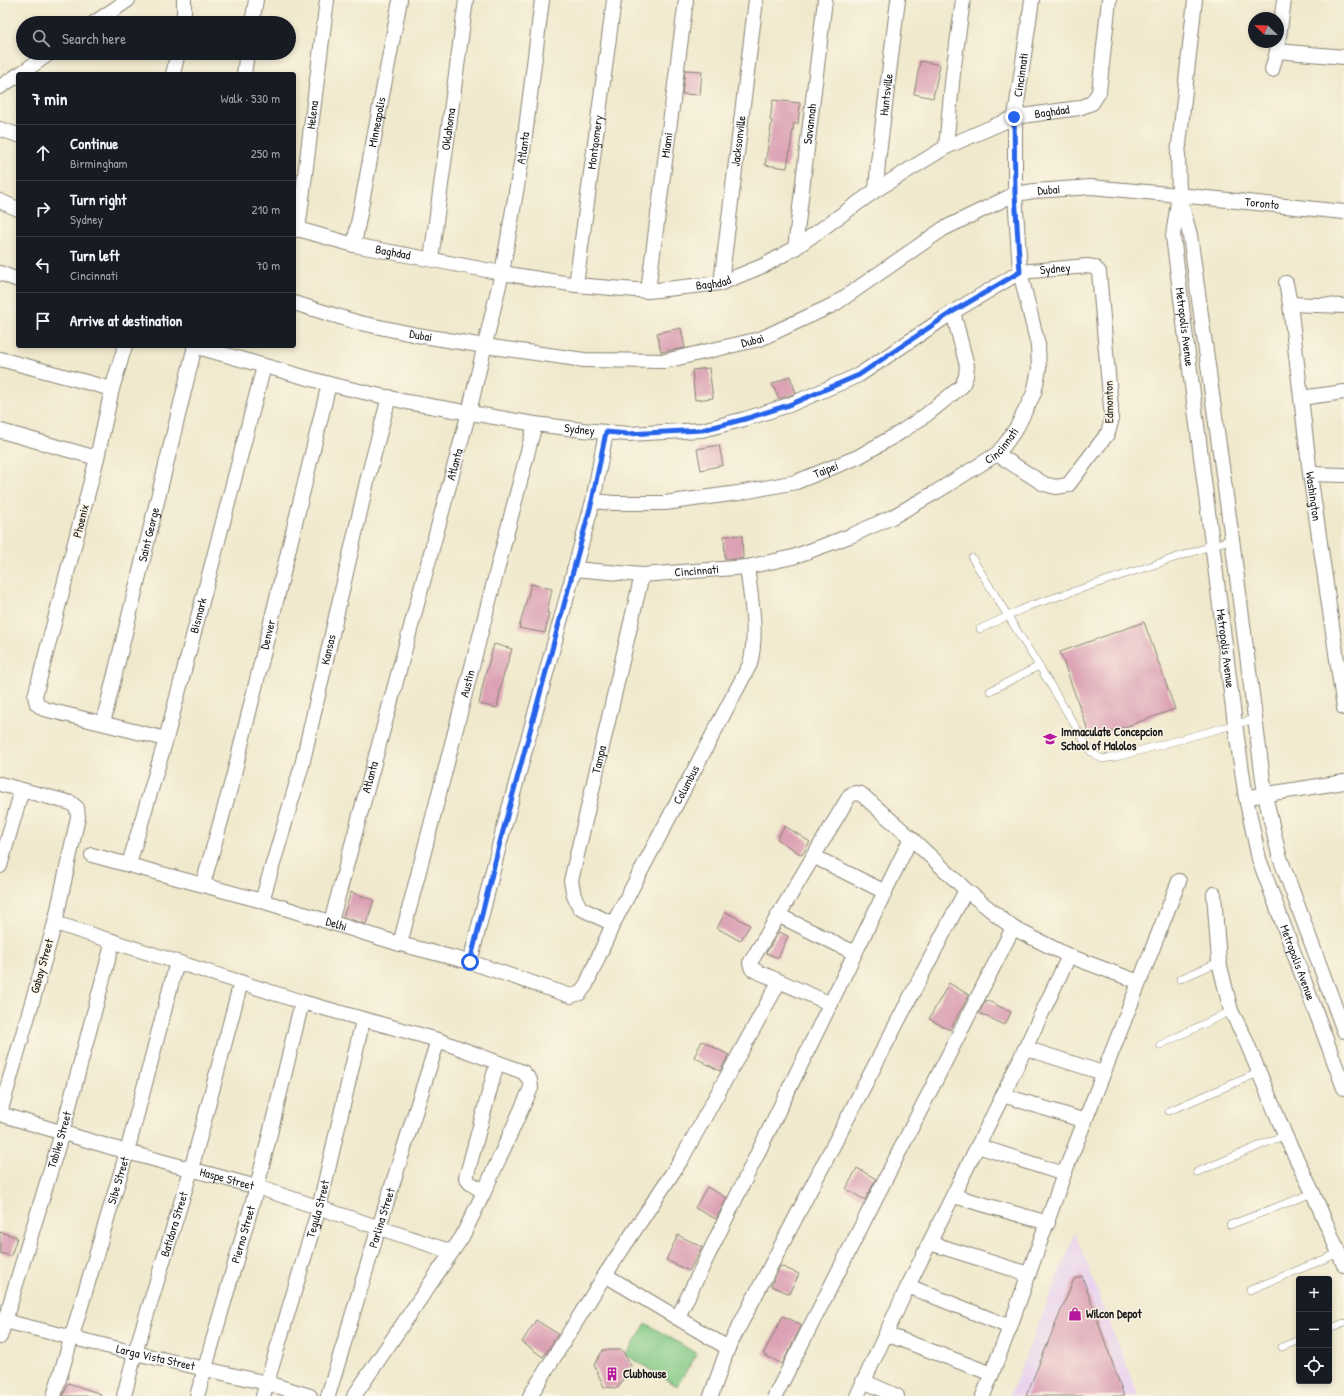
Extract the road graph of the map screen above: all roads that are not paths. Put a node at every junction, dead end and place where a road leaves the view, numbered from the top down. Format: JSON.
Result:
{"nodes":[{"id":1,"x":128,"y":0,"type":"edge"},
{"id":2,"x":184,"y":0,"type":"edge"},
{"id":3,"x":256,"y":0,"type":"edge"},
{"id":4,"x":327,"y":0,"type":"edge"},
{"id":5,"x":400,"y":0,"type":"edge"},
{"id":6,"x":466,"y":0,"type":"edge"},
{"id":7,"x":542,"y":0,"type":"edge"},
{"id":8,"x":614,"y":0,"type":"edge"},
{"id":9,"x":686,"y":0,"type":"edge"},
{"id":10,"x":756,"y":0,"type":"edge"},
{"id":11,"x":825,"y":0,"type":"edge"},
{"id":12,"x":898,"y":0,"type":"edge"},
{"id":13,"x":963,"y":0,"type":"edge"},
{"id":14,"x":1032,"y":0,"type":"edge"},
{"id":15,"x":1109,"y":0,"type":"edge"},
{"id":16,"x":1195,"y":0,"type":"edge"},
{"id":17,"x":1284,"y":0,"type":"edge"},
{"id":18,"x":104,"y":16,"type":"edge"},
{"id":19,"x":184,"y":16,"type":"edge"},
{"id":20,"x":253,"y":16,"type":"edge"},
{"id":21,"x":1277,"y":51,"type":"junction"},
{"id":22,"x":1344,"y":57,"type":"edge"},
{"id":23,"x":40,"y":60,"type":"edge"},
{"id":24,"x":176,"y":60,"type":"edge"},
{"id":25,"x":246,"y":60,"type":"edge"},
{"id":26,"x":1272,"y":70,"type":"dead end"},
{"id":27,"x":22,"y":72,"type":"edge"},
{"id":28,"x":173,"y":72,"type":"edge"},
{"id":29,"x":244,"y":72,"type":"edge"},
{"id":30,"x":16,"y":76,"type":"edge"},
{"id":31,"x":0,"y":87,"type":"edge"},
{"id":32,"x":1014,"y":117,"type":"junction"},
{"id":33,"x":0,"y":129,"type":"edge"},
{"id":34,"x":16,"y":134,"type":"edge"},
{"id":35,"x":946,"y":147,"type":"junction"},
{"id":36,"x":876,"y":190,"type":"junction"},
{"id":37,"x":1015,"y":194,"type":"junction"},
{"id":38,"x":1179,"y":195,"type":"junction"},
{"id":39,"x":0,"y":201,"type":"edge"},
{"id":40,"x":16,"y":208,"type":"edge"},
{"id":41,"x":1344,"y":212,"type":"edge"},
{"id":42,"x":296,"y":229,"type":"edge"},
{"id":43,"x":354,"y":245,"type":"junction"},
{"id":44,"x":795,"y":248,"type":"junction"},
{"id":45,"x":431,"y":259,"type":"junction"},
{"id":46,"x":1020,"y":272,"type":"junction"},
{"id":47,"x":1099,"y":272,"type":"joint"},
{"id":48,"x":0,"y":273,"type":"edge"},
{"id":49,"x":502,"y":273,"type":"junction"},
{"id":50,"x":16,"y":279,"type":"edge"},
{"id":51,"x":721,"y":283,"type":"junction"},
{"id":52,"x":1286,"y":283,"type":"dead end"},
{"id":53,"x":576,"y":284,"type":"junction"},
{"id":54,"x":648,"y":290,"type":"junction"},
{"id":55,"x":296,"y":304,"type":"edge"},
{"id":56,"x":1290,"y":304,"type":"junction"},
{"id":57,"x":1344,"y":306,"type":"edge"},
{"id":58,"x":952,"y":312,"type":"junction"},
{"id":59,"x":485,"y":346,"type":"junction"},
{"id":60,"x":124,"y":348,"type":"edge"},
{"id":61,"x":195,"y":348,"type":"edge"},
{"id":62,"x":202,"y":348,"type":"edge"},
{"id":63,"x":0,"y":359,"type":"edge"},
{"id":64,"x":264,"y":366,"type":"junction"},
{"id":65,"x":329,"y":384,"type":"junction"},
{"id":66,"x":112,"y":388,"type":"junction"},
{"id":67,"x":1344,"y":392,"type":"edge"},
{"id":68,"x":389,"y":397,"type":"junction"},
{"id":69,"x":1301,"y":398,"type":"junction"},
{"id":70,"x":469,"y":412,"type":"junction"},
{"id":71,"x":535,"y":424,"type":"junction"},
{"id":72,"x":1,"y":431,"type":"dead end"},
{"id":73,"x":606,"y":432,"type":"junction"},
{"id":74,"x":996,"y":454,"type":"junction"},
{"id":75,"x":97,"y":458,"type":"junction"},
{"id":76,"x":1310,"y":474,"type":"junction"},
{"id":77,"x":1344,"y":475,"type":"edge"},
{"id":78,"x":592,"y":501,"type":"junction"},
{"id":79,"x":1232,"y":538,"type":"junction"},
{"id":80,"x":1212,"y":545,"type":"junction"},
{"id":81,"x":972,"y":558,"type":"dead end"},
{"id":82,"x":747,"y":567,"type":"junction"},
{"id":83,"x":574,"y":569,"type":"junction"},
{"id":84,"x":642,"y":575,"type":"junction"},
{"id":85,"x":1008,"y":616,"type":"junction"},
{"id":86,"x":980,"y":629,"type":"dead end"},
{"id":87,"x":1338,"y":629,"type":"edge"},
{"id":88,"x":1039,"y":666,"type":"junction"},
{"id":89,"x":990,"y":691,"type":"dead end"},
{"id":90,"x":1344,"y":708,"type":"edge"},
{"id":91,"x":1256,"y":719,"type":"junction"},
{"id":92,"x":103,"y":723,"type":"junction"},
{"id":93,"x":1235,"y":724,"type":"junction"},
{"id":94,"x":166,"y":739,"type":"junction"},
{"id":95,"x":1344,"y":770,"type":"edge"},
{"id":96,"x":1344,"y":782,"type":"edge"},
{"id":97,"x":0,"y":784,"type":"edge"},
{"id":98,"x":22,"y":790,"type":"junction"},
{"id":99,"x":1264,"y":795,"type":"junction"},
{"id":100,"x":1246,"y":798,"type":"junction"},
{"id":101,"x":911,"y":838,"type":"junction"},
{"id":102,"x":92,"y":855,"type":"dead end"},
{"id":103,"x":813,"y":856,"type":"junction"},
{"id":104,"x":129,"y":864,"type":"junction"},
{"id":105,"x":0,"y":866,"type":"edge"},
{"id":106,"x":1179,"y":881,"type":"dead end"},
{"id":107,"x":203,"y":884,"type":"junction"},
{"id":108,"x":966,"y":890,"type":"junction"},
{"id":109,"x":885,"y":892,"type":"junction"},
{"id":110,"x":1214,"y":894,"type":"dead end"},
{"id":111,"x":262,"y":901,"type":"junction"},
{"id":112,"x":778,"y":915,"type":"junction"},
{"id":113,"x":331,"y":922,"type":"junction"},
{"id":114,"x":55,"y":923,"type":"junction"},
{"id":115,"x":613,"y":924,"type":"junction"},
{"id":116,"x":1013,"y":928,"type":"junction"},
{"id":117,"x":113,"y":941,"type":"junction"},
{"id":118,"x":400,"y":944,"type":"junction"},
{"id":119,"x":855,"y":953,"type":"junction"},
{"id":120,"x":1068,"y":956,"type":"junction"},
{"id":121,"x":177,"y":962,"type":"junction"},
{"id":122,"x":470,"y":962,"type":"junction"},
{"id":123,"x":1219,"y":962,"type":"junction"},
{"id":124,"x":1180,"y":979,"type":"dead end"},
{"id":125,"x":241,"y":982,"type":"junction"},
{"id":126,"x":779,"y":982,"type":"junction"},
{"id":127,"x":1139,"y":982,"type":"junction"},
{"id":128,"x":580,"y":993,"type":"joint"},
{"id":129,"x":302,"y":1002,"type":"junction"},
{"id":130,"x":830,"y":1004,"type":"junction"},
{"id":131,"x":1231,"y":1011,"type":"junction"},
{"id":132,"x":364,"y":1020,"type":"junction"},
{"id":133,"x":1344,"y":1031,"type":"edge"},
{"id":134,"x":438,"y":1040,"type":"junction"},
{"id":135,"x":1160,"y":1045,"type":"dead end"},
{"id":136,"x":1025,"y":1048,"type":"junction"},
{"id":137,"x":497,"y":1063,"type":"junction"},
{"id":138,"x":1103,"y":1073,"type":"junction"},
{"id":139,"x":1258,"y":1073,"type":"junction"},
{"id":140,"x":1344,"y":1088,"type":"edge"},
{"id":141,"x":1003,"y":1096,"type":"junction"},
{"id":142,"x":1169,"y":1110,"type":"dead end"},
{"id":143,"x":0,"y":1114,"type":"edge"},
{"id":144,"x":1085,"y":1121,"type":"junction"},
{"id":145,"x":62,"y":1133,"type":"junction"},
{"id":146,"x":1285,"y":1135,"type":"junction"},
{"id":147,"x":978,"y":1146,"type":"junction"},
{"id":148,"x":127,"y":1152,"type":"junction"},
{"id":149,"x":191,"y":1170,"type":"junction"},
{"id":150,"x":1197,"y":1172,"type":"dead end"},
{"id":151,"x":1064,"y":1174,"type":"junction"},
{"id":152,"x":257,"y":1187,"type":"junction"},
{"id":153,"x":484,"y":1192,"type":"junction"},
{"id":154,"x":1313,"y":1193,"type":"junction"},
{"id":155,"x":954,"y":1196,"type":"junction"},
{"id":156,"x":319,"y":1208,"type":"junction"},
{"id":157,"x":1048,"y":1223,"type":"junction"},
{"id":158,"x":1230,"y":1225,"type":"dead end"},
{"id":159,"x":379,"y":1227,"type":"junction"},
{"id":160,"x":930,"y":1243,"type":"junction"},
{"id":161,"x":452,"y":1252,"type":"junction"},
{"id":162,"x":1341,"y":1259,"type":"edge"},
{"id":163,"x":1028,"y":1274,"type":"junction"},
{"id":164,"x":605,"y":1275,"type":"junction"},
{"id":165,"x":908,"y":1286,"type":"junction"},
{"id":166,"x":1250,"y":1290,"type":"dead end"},
{"id":167,"x":678,"y":1317,"type":"junction"},
{"id":168,"x":2,"y":1320,"type":"edge"},
{"id":169,"x":1344,"y":1323,"type":"edge"},
{"id":170,"x":1010,"y":1327,"type":"junction"},
{"id":171,"x":1332,"y":1328,"type":"edge"},
{"id":172,"x":886,"y":1334,"type":"junction"},
{"id":173,"x":0,"y":1337,"type":"edge"},
{"id":174,"x":71,"y":1337,"type":"junction"},
{"id":175,"x":1296,"y":1341,"type":"edge"},
{"id":176,"x":1282,"y":1347,"type":"dead end"},
{"id":177,"x":728,"y":1348,"type":"junction"},
{"id":178,"x":135,"y":1353,"type":"junction"},
{"id":179,"x":205,"y":1368,"type":"junction"},
{"id":180,"x":992,"y":1374,"type":"junction"},
{"id":181,"x":863,"y":1381,"type":"junction"},
{"id":182,"x":265,"y":1389,"type":"edge"},
{"id":183,"x":54,"y":1396,"type":"edge"},
{"id":184,"x":124,"y":1396,"type":"edge"},
{"id":185,"x":197,"y":1396,"type":"edge"},
{"id":186,"x":310,"y":1396,"type":"edge"},
{"id":187,"x":328,"y":1396,"type":"edge"},
{"id":188,"x":354,"y":1396,"type":"edge"},
{"id":189,"x":530,"y":1396,"type":"edge"},
{"id":190,"x":711,"y":1396,"type":"edge"},
{"id":191,"x":776,"y":1396,"type":"edge"},
{"id":192,"x":857,"y":1396,"type":"edge"},
{"id":193,"x":896,"y":1396,"type":"edge"},
{"id":194,"x":983,"y":1396,"type":"edge"}],
"edges":[{"from":1,"to":18,"type":"street"},
{"from":2,"to":19,"type":"street"},
{"from":3,"to":20,"type":"street"},
{"from":4,"to":42,"type":"street","name":"Helena"},
{"from":5,"to":43,"type":"street","name":"Minneapolis"},
{"from":6,"to":45,"type":"street","name":"Oklahoma"},
{"from":7,"to":49,"type":"street","name":"Atlanta"},
{"from":8,"to":53,"type":"street","name":"Montgomery"},
{"from":9,"to":54,"type":"street","name":"Miami"},
{"from":10,"to":51,"type":"street","name":"Jacksonville"},
{"from":11,"to":44,"type":"street","name":"Savannah"},
{"from":12,"to":36,"type":"street","name":"Huntsville"},
{"from":13,"to":35,"type":"street"},
{"from":14,"to":32,"type":"street","name":"Cincinnati"},
{"from":15,"to":32,"type":"street","name":"Baghdad"},
{"from":16,"to":38,"type":"street","name":"Metropolis Avenue"},
{"from":17,"to":21,"type":"street"},
{"from":21,"to":22,"type":"street"},
{"from":21,"to":26,"type":"street"},
{"from":23,"to":27,"type":"street"},
{"from":24,"to":28,"type":"street"},
{"from":25,"to":29,"type":"street"},
{"from":30,"to":31,"type":"street"},
{"from":32,"to":35,"type":"street","name":"Baghdad"},
{"from":32,"to":37,"type":"street","name":"Cincinnati"},
{"from":33,"to":34,"type":"street"},
{"from":35,"to":36,"type":"street","name":"Baghdad"},
{"from":36,"to":44,"type":"street","name":"Baghdad"},
{"from":37,"to":38,"type":"street","name":"Dubai"},
{"from":37,"to":46,"type":"street","name":"Cincinnati"},
{"from":37,"to":59,"type":"street","name":"Dubai"},
{"from":38,"to":41,"type":"street","name":"Toronto"},
{"from":38,"to":79,"type":"street","name":"Metropolis Avenue"},
{"from":38,"to":80,"type":"street","name":"Metropolis Avenue"},
{"from":39,"to":40,"type":"street"},
{"from":42,"to":43,"type":"street","name":"Baghdad"},
{"from":43,"to":45,"type":"street","name":"Baghdad"},
{"from":44,"to":51,"type":"street","name":"Baghdad"},
{"from":45,"to":49,"type":"street","name":"Baghdad"},
{"from":46,"to":47,"type":"street","name":"Sydney"},
{"from":46,"to":58,"type":"street","name":"Sydney"},
{"from":46,"to":74,"type":"street","name":"Cincinnati"},
{"from":47,"to":74,"type":"street","name":"Edmonton"},
{"from":48,"to":50,"type":"street"},
{"from":49,"to":53,"type":"street","name":"Baghdad"},
{"from":49,"to":59,"type":"street","name":"Atlanta"},
{"from":51,"to":54,"type":"street","name":"Baghdad"},
{"from":52,"to":56,"type":"street","name":"Washington"},
{"from":53,"to":54,"type":"street","name":"Baghdad"},
{"from":55,"to":59,"type":"street","name":"Dubai"},
{"from":56,"to":57,"type":"street"},
{"from":56,"to":69,"type":"street","name":"Washington"},
{"from":58,"to":73,"type":"street","name":"Sydney"},
{"from":58,"to":78,"type":"street","name":"Taipei"},
{"from":59,"to":70,"type":"street","name":"Atlanta"},
{"from":60,"to":66,"type":"street","name":"Phoenix"},
{"from":61,"to":92,"type":"street","name":"Saint George"},
{"from":62,"to":64,"type":"street","name":"Sydney"},
{"from":63,"to":66,"type":"street"},
{"from":64,"to":65,"type":"street","name":"Sydney"},
{"from":64,"to":94,"type":"street","name":"Bismark"},
{"from":65,"to":68,"type":"street","name":"Sydney"},
{"from":65,"to":107,"type":"street","name":"Denver"},
{"from":66,"to":75,"type":"street","name":"Phoenix"},
{"from":67,"to":69,"type":"street"},
{"from":68,"to":70,"type":"street","name":"Sydney"},
{"from":68,"to":111,"type":"street","name":"Kansas"},
{"from":69,"to":76,"type":"street","name":"Washington"},
{"from":70,"to":71,"type":"street","name":"Sydney"},
{"from":70,"to":113,"type":"street","name":"Atlanta"},
{"from":71,"to":73,"type":"street","name":"Sydney"},
{"from":71,"to":118,"type":"street","name":"Austin"},
{"from":72,"to":75,"type":"street"},
{"from":73,"to":78,"type":"street"},
{"from":74,"to":82,"type":"street","name":"Cincinnati"},
{"from":75,"to":92,"type":"street","name":"Phoenix"},
{"from":76,"to":77,"type":"street"},
{"from":76,"to":87,"type":"street","name":"Washington"},
{"from":78,"to":83,"type":"street"},
{"from":79,"to":80,"type":"lane"},
{"from":79,"to":91,"type":"street","name":"Metropolis Avenue"},
{"from":80,"to":85,"type":"lane"},
{"from":80,"to":93,"type":"street","name":"Metropolis Avenue"},
{"from":81,"to":85,"type":"lane"},
{"from":82,"to":84,"type":"street","name":"Cincinnati"},
{"from":82,"to":115,"type":"street","name":"Columbus"},
{"from":83,"to":84,"type":"street","name":"Cincinnati"},
{"from":83,"to":122,"type":"street"},
{"from":84,"to":115,"type":"street","name":"Tampa"},
{"from":85,"to":86,"type":"lane"},
{"from":85,"to":88,"type":"lane"},
{"from":87,"to":90,"type":"street","name":"Washington"},
{"from":88,"to":89,"type":"lane"},
{"from":88,"to":93,"type":"lane"},
{"from":91,"to":93,"type":"lane"},
{"from":91,"to":99,"type":"street","name":"Metropolis Avenue"},
{"from":92,"to":94,"type":"street"},
{"from":93,"to":100,"type":"street","name":"Metropolis Avenue"},
{"from":94,"to":104,"type":"street","name":"Bismark"},
{"from":95,"to":96,"type":"street"},
{"from":96,"to":99,"type":"street"},
{"from":97,"to":98,"type":"street"},
{"from":98,"to":105,"type":"street"},
{"from":98,"to":114,"type":"street","name":"Gabay Street"},
{"from":99,"to":100,"type":"street"},
{"from":99,"to":133,"type":"street","name":"Metropolis Avenue"},
{"from":100,"to":140,"type":"street","name":"Metropolis Avenue"},
{"from":101,"to":103,"type":"street"},
{"from":101,"to":108,"type":"street"},
{"from":101,"to":109,"type":"street"},
{"from":102,"to":104,"type":"street","name":"Delhi"},
{"from":103,"to":109,"type":"street"},
{"from":103,"to":112,"type":"street"},
{"from":104,"to":107,"type":"street","name":"Delhi"},
{"from":106,"to":127,"type":"street"},
{"from":107,"to":111,"type":"street","name":"Delhi"},
{"from":108,"to":116,"type":"street"},
{"from":108,"to":177,"type":"street"},
{"from":109,"to":119,"type":"street"},
{"from":110,"to":123,"type":"street"},
{"from":111,"to":113,"type":"street","name":"Delhi"},
{"from":112,"to":119,"type":"street"},
{"from":112,"to":126,"type":"street"},
{"from":113,"to":118,"type":"street","name":"Delhi"},
{"from":114,"to":117,"type":"street"},
{"from":114,"to":143,"type":"street","name":"Gabay Street"},
{"from":115,"to":128,"type":"street","name":"Columbus"},
{"from":116,"to":120,"type":"street"},
{"from":116,"to":191,"type":"street"},
{"from":117,"to":121,"type":"street"},
{"from":117,"to":145,"type":"street","name":"Tabike Street"},
{"from":118,"to":122,"type":"street","name":"Delhi"},
{"from":119,"to":130,"type":"street"},
{"from":120,"to":127,"type":"street"},
{"from":120,"to":136,"type":"street"},
{"from":121,"to":125,"type":"street"},
{"from":121,"to":148,"type":"street","name":"Sibe Street"},
{"from":122,"to":128,"type":"street","name":"Delhi"},
{"from":123,"to":124,"type":"lane"},
{"from":123,"to":131,"type":"street"},
{"from":125,"to":129,"type":"street"},
{"from":125,"to":149,"type":"street","name":"Batidora Street"},
{"from":126,"to":130,"type":"street"},
{"from":126,"to":164,"type":"street"},
{"from":127,"to":138,"type":"street"},
{"from":129,"to":132,"type":"street"},
{"from":129,"to":152,"type":"street","name":"Pierno Street"},
{"from":130,"to":167,"type":"street"},
{"from":131,"to":135,"type":"lane"},
{"from":131,"to":139,"type":"street"},
{"from":132,"to":134,"type":"street"},
{"from":132,"to":156,"type":"street","name":"Tegula Street"},
{"from":134,"to":137,"type":"street"},
{"from":134,"to":159,"type":"street","name":"Parlina Street"},
{"from":136,"to":138,"type":"street"},
{"from":136,"to":141,"type":"street"},
{"from":137,"to":153,"type":"street"},
{"from":137,"to":153,"type":"street"},
{"from":138,"to":144,"type":"street"},
{"from":139,"to":142,"type":"lane"},
{"from":139,"to":146,"type":"street"},
{"from":141,"to":144,"type":"street"},
{"from":141,"to":147,"type":"street"},
{"from":143,"to":145,"type":"street","name":"Haspe Street"},
{"from":144,"to":151,"type":"street"},
{"from":145,"to":148,"type":"street","name":"Haspe Street"},
{"from":145,"to":168,"type":"street","name":"Tabike Street"},
{"from":146,"to":150,"type":"lane"},
{"from":146,"to":154,"type":"street"},
{"from":147,"to":151,"type":"street"},
{"from":147,"to":155,"type":"street"},
{"from":148,"to":149,"type":"street","name":"Haspe Street"},
{"from":148,"to":174,"type":"street","name":"Sibe Street"},
{"from":149,"to":152,"type":"street","name":"Haspe Street"},
{"from":149,"to":178,"type":"street","name":"Batidora Street"},
{"from":151,"to":157,"type":"street"},
{"from":152,"to":156,"type":"street","name":"Haspe Street"},
{"from":152,"to":179,"type":"street","name":"Pierno Street"},
{"from":153,"to":161,"type":"street"},
{"from":154,"to":158,"type":"lane"},
{"from":154,"to":162,"type":"street"},
{"from":155,"to":157,"type":"street"},
{"from":155,"to":160,"type":"street"},
{"from":156,"to":159,"type":"street","name":"Haspe Street"},
{"from":156,"to":182,"type":"street","name":"Tegula Street"},
{"from":157,"to":163,"type":"street"},
{"from":159,"to":161,"type":"street","name":"Haspe Street"},
{"from":159,"to":187,"type":"street","name":"Parlina Street"},
{"from":160,"to":163,"type":"street"},
{"from":160,"to":165,"type":"street"},
{"from":161,"to":188,"type":"street"},
{"from":162,"to":166,"type":"lane"},
{"from":163,"to":170,"type":"street"},
{"from":164,"to":167,"type":"street"},
{"from":164,"to":189,"type":"street"},
{"from":165,"to":170,"type":"street"},
{"from":165,"to":172,"type":"street"},
{"from":167,"to":177,"type":"street"},
{"from":168,"to":173,"type":"street","name":"Tabike Street"},
{"from":168,"to":174,"type":"street","name":"Larga Vista Street"},
{"from":169,"to":171,"type":"lane"},
{"from":170,"to":180,"type":"street"},
{"from":172,"to":180,"type":"street"},
{"from":172,"to":181,"type":"street"},
{"from":174,"to":178,"type":"street","name":"Larga Vista Street"},
{"from":174,"to":183,"type":"street","name":"Sibe Street"},
{"from":175,"to":176,"type":"lane"},
{"from":177,"to":190,"type":"street"},
{"from":178,"to":179,"type":"street","name":"Larga Vista Street"},
{"from":178,"to":184,"type":"street","name":"Batidora Street"},
{"from":179,"to":182,"type":"street","name":"Larga Vista Street"},
{"from":179,"to":185,"type":"street","name":"Pierno Street"},
{"from":180,"to":194,"type":"street"},
{"from":181,"to":192,"type":"street"},
{"from":181,"to":193,"type":"street"},
{"from":182,"to":186,"type":"street","name":"Larga Vista Street"}]}
